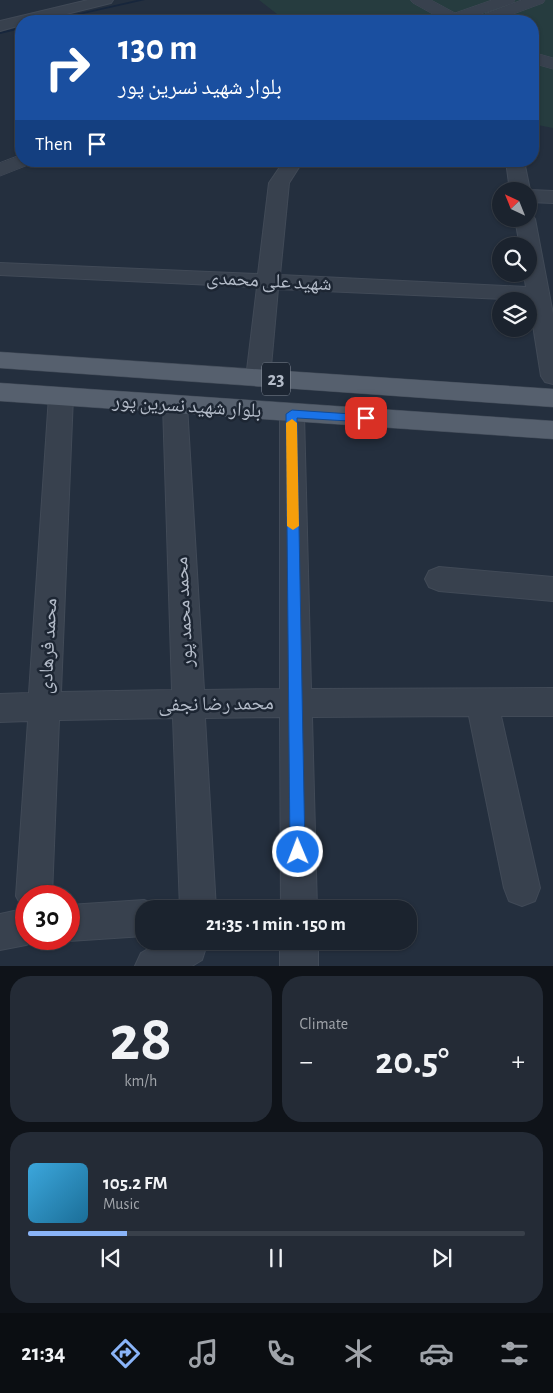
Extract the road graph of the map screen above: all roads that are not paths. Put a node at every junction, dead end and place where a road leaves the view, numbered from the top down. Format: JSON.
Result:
{"nodes":[{"id":1,"x":106,"y":0,"type":"edge"},
{"id":2,"x":506,"y":0,"type":"edge"},
{"id":3,"x":537,"y":0,"type":"edge"},
{"id":4,"x":413,"y":2,"type":"edge"},
{"id":5,"x":45,"y":15,"type":"edge"},
{"id":6,"x":429,"y":15,"type":"edge"},
{"id":7,"x":442,"y":15,"type":"edge"},
{"id":8,"x":466,"y":15,"type":"edge"},
{"id":9,"x":495,"y":15,"type":"edge"},
{"id":10,"x":15,"y":22,"type":"edge"},
{"id":11,"x":0,"y":26,"type":"edge"},
{"id":12,"x":539,"y":49,"type":"edge"},
{"id":13,"x":553,"y":53,"type":"edge"},
{"id":14,"x":539,"y":59,"type":"edge"},
{"id":15,"x":553,"y":64,"type":"edge"},
{"id":16,"x":15,"y":164,"type":"edge"},
{"id":17,"x":290,"y":167,"type":"edge"},
{"id":18,"x":516,"y":167,"type":"edge"},
{"id":19,"x":0,"y":170,"type":"edge"},
{"id":20,"x":518,"y":182,"type":"edge"},
{"id":21,"x":538,"y":196,"type":"edge"},
{"id":22,"x":553,"y":197,"type":"edge"},
{"id":23,"x":527,"y":228,"type":"edge"},
{"id":24,"x":0,"y":269,"type":"edge"},
{"id":25,"x":268,"y":281,"type":"junction"},
{"id":26,"x":538,"y":294,"type":"junction"},
{"id":27,"x":0,"y":360,"type":"edge"},
{"id":28,"x":553,"y":376,"type":"edge"},
{"id":29,"x":258,"y":378,"type":"junction"},
{"id":30,"x":0,"y":392,"type":"edge"},
{"id":31,"x":61,"y":396,"type":"junction"},
{"id":32,"x":553,"y":398,"type":"edge"},
{"id":33,"x":175,"y":405,"type":"junction"},
{"id":34,"x":292,"y":414,"type":"junction"},
{"id":35,"x":553,"y":430,"type":"edge"},
{"id":36,"x":439,"y":579,"type":"dead end"},
{"id":37,"x":553,"y":589,"type":"edge"},
{"id":38,"x":482,"y":702,"type":"junction"},
{"id":39,"x":553,"y":702,"type":"edge"},
{"id":40,"x":296,"y":703,"type":"junction"},
{"id":41,"x":189,"y":705,"type":"junction"},
{"id":42,"x":44,"y":706,"type":"junction"},
{"id":43,"x":0,"y":708,"type":"edge"},
{"id":44,"x":35,"y":885,"type":"edge"},
{"id":45,"x":522,"y":888,"type":"dead end"},
{"id":46,"x":198,"y":900,"type":"edge"},
{"id":47,"x":298,"y":900,"type":"edge"},
{"id":48,"x":135,"y":919,"type":"edge"},
{"id":49,"x":80,"y":922,"type":"edge"},
{"id":50,"x":15,"y":929,"type":"edge"},
{"id":51,"x":0,"y":932,"type":"edge"},
{"id":52,"x":183,"y":950,"type":"edge"},
{"id":53,"x":299,"y":950,"type":"edge"},
{"id":54,"x":154,"y":966,"type":"edge"},
{"id":55,"x":299,"y":966,"type":"edge"}],
"edges":[{"from":1,"to":5,"type":"street"},
{"from":2,"to":8,"type":"street"},
{"from":3,"to":9,"type":"street"},
{"from":4,"to":6,"type":"street"},
{"from":4,"to":7,"type":"street"},
{"from":10,"to":11,"type":"street"},
{"from":12,"to":13,"type":"street"},
{"from":14,"to":15,"type":"street"},
{"from":16,"to":19,"type":"street"},
{"from":17,"to":25,"type":"street"},
{"from":18,"to":20,"type":"street"},
{"from":21,"to":22,"type":"street"},
{"from":23,"to":26,"type":"street"},
{"from":24,"to":25,"type":"street","name":"شهید علی محمدی"},
{"from":25,"to":26,"type":"street","name":"شهید علی محمدی"},
{"from":25,"to":29,"type":"street"},
{"from":26,"to":28,"type":"street"},
{"from":27,"to":29,"type":"main road","name":"بلوار شهید نسرین پور","number":"23"},
{"from":29,"to":32,"type":"main road","name":"بلوار شهید نسرین پور","number":"23"},
{"from":30,"to":31,"type":"main road","name":"بلوار شهید نسرین پور","number":"23"},
{"from":31,"to":33,"type":"main road","name":"بلوار شهید نسرین پور","number":"23"},
{"from":31,"to":42,"type":"street","name":"محمد فرهادی"},
{"from":33,"to":34,"type":"main road","name":"بلوار شهید نسرین پور","number":"23"},
{"from":33,"to":41,"type":"street","name":"محمد محمد پور"},
{"from":34,"to":35,"type":"main road","name":"بلوار شهید نسرین پور","number":"23"},
{"from":34,"to":40,"type":"street"},
{"from":36,"to":37,"type":"street"},
{"from":38,"to":39,"type":"street","name":"محمد رضا نجفی"},
{"from":38,"to":40,"type":"street","name":"محمد رضا نجفی"},
{"from":38,"to":45,"type":"street"},
{"from":40,"to":41,"type":"street","name":"محمد رضا نجفی"},
{"from":40,"to":47,"type":"street"},
{"from":41,"to":42,"type":"street","name":"محمد رضا نجفی"},
{"from":41,"to":46,"type":"street","name":"محمد محمد پور"},
{"from":42,"to":43,"type":"street","name":"محمد رضا نجفی"},
{"from":42,"to":44,"type":"street","name":"محمد فرهادی"},
{"from":48,"to":49,"type":"street"},
{"from":50,"to":51,"type":"street"},
{"from":52,"to":54,"type":"street"},
{"from":53,"to":55,"type":"street"}]}
